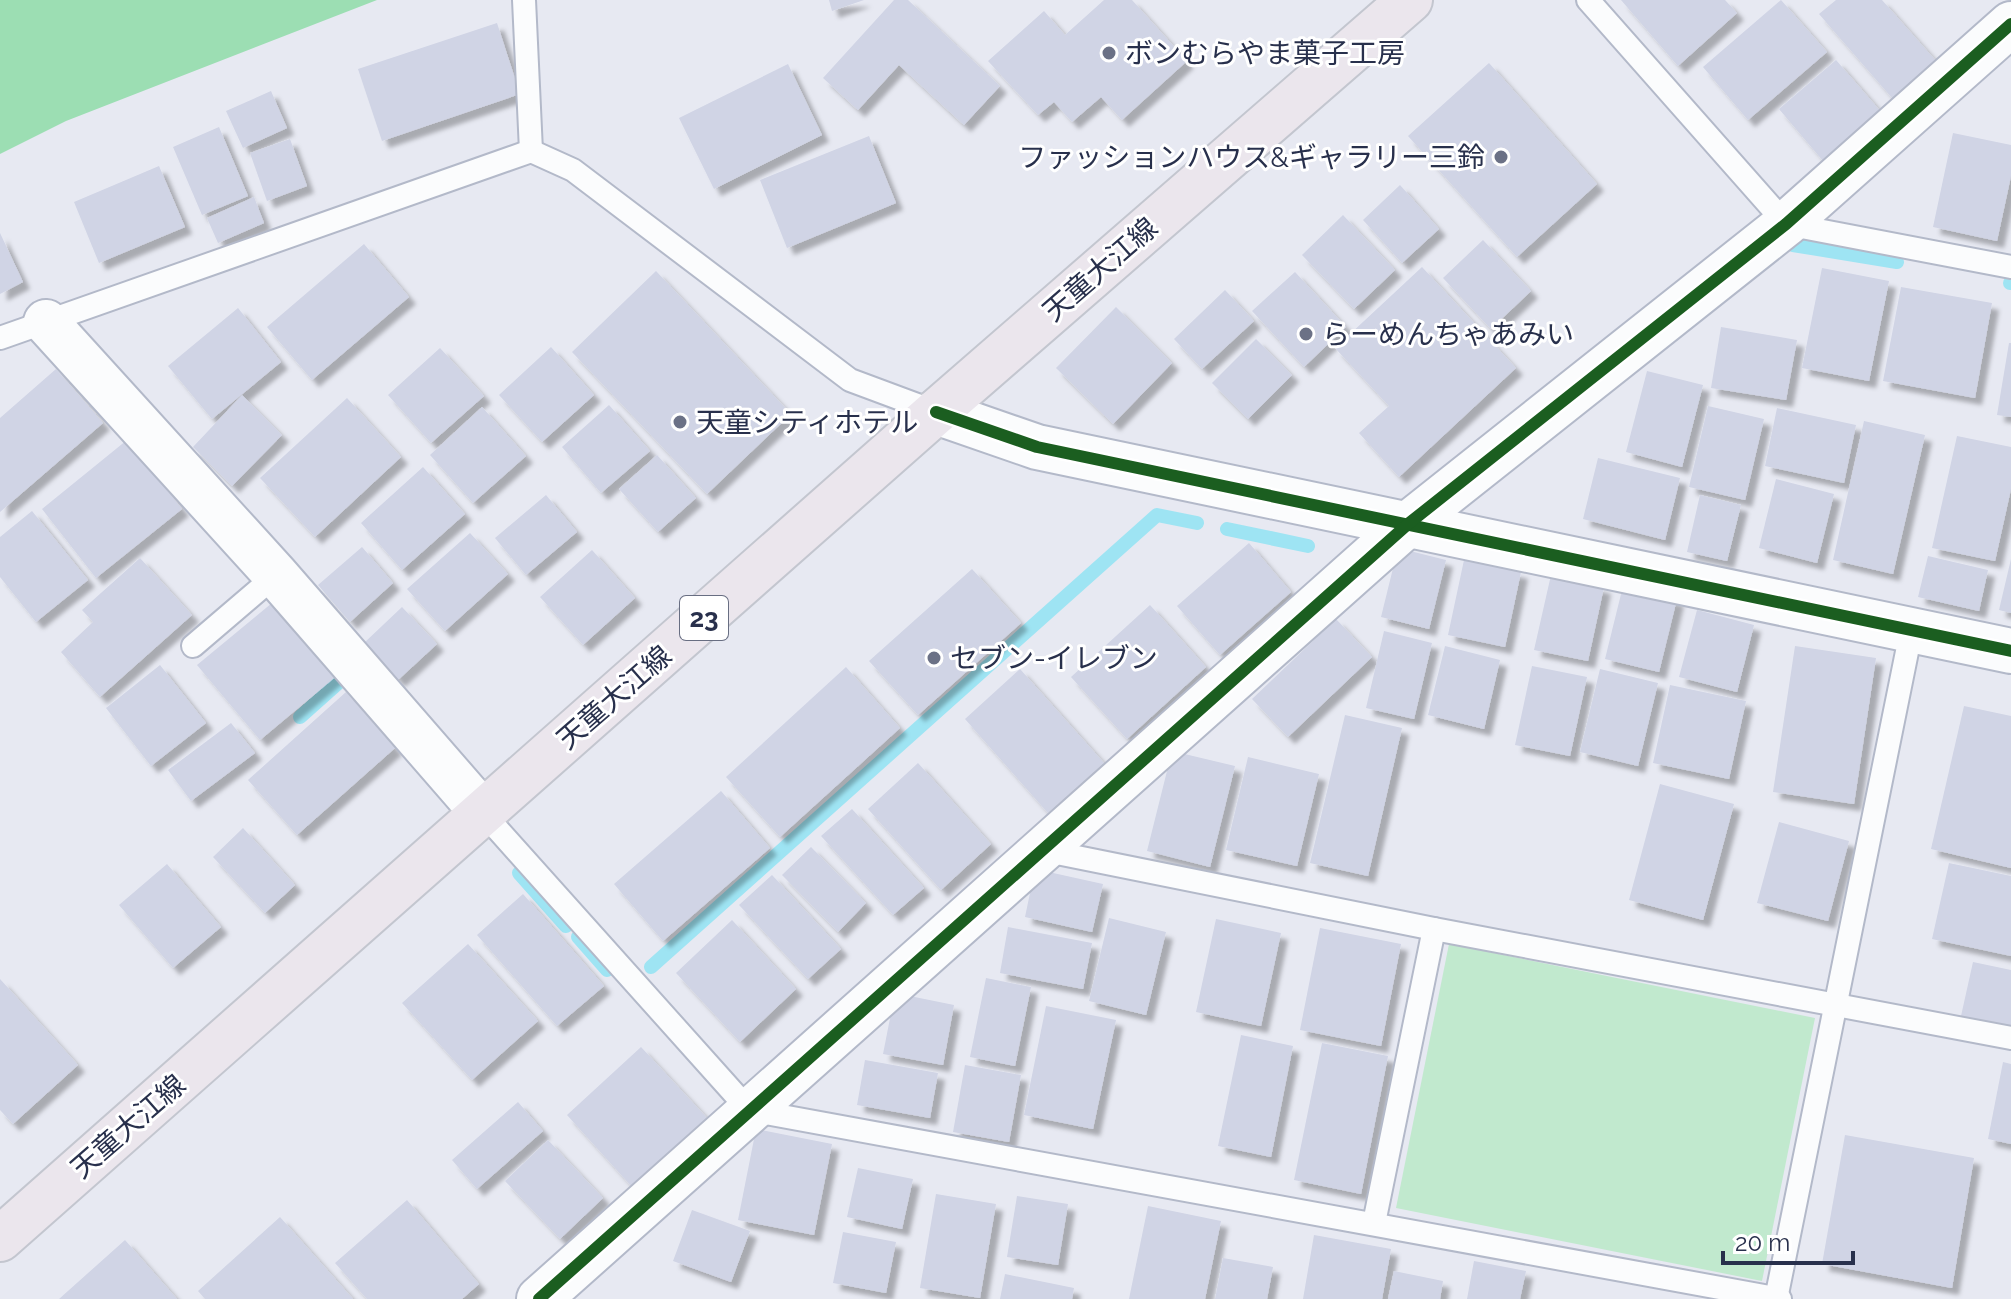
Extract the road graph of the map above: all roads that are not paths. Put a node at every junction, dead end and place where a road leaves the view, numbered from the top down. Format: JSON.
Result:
{"nodes":[{"id":1,"x":524,"y":0,"type":"edge"},
{"id":2,"x":1410,"y":0,"type":"edge"},
{"id":3,"x":1588,"y":0,"type":"edge"},
{"id":4,"x":2011,"y":24,"type":"edge"},
{"id":5,"x":531,"y":151,"type":"junction"},
{"id":6,"x":1786,"y":224,"type":"junction"},
{"id":7,"x":2011,"y":267,"type":"edge"},
{"id":8,"x":46,"y":322,"type":"junction"},
{"id":9,"x":0,"y":338,"type":"edge"},
{"id":10,"x":936,"y":412,"type":"junction"},
{"id":11,"x":1408,"y":524,"type":"junction"},
{"id":12,"x":276,"y":575,"type":"junction"},
{"id":13,"x":1911,"y":632,"type":"junction"},
{"id":14,"x":193,"y":646,"type":"dead end"},
{"id":15,"x":2011,"y":651,"type":"edge"},
{"id":16,"x":483,"y":813,"type":"junction"},
{"id":17,"x":1040,"y":850,"type":"junction"},
{"id":18,"x":1434,"y":929,"type":"junction"},
{"id":19,"x":1833,"y":1002,"type":"junction"},
{"id":20,"x":2011,"y":1038,"type":"edge"},
{"id":21,"x":749,"y":1110,"type":"junction"},
{"id":22,"x":1374,"y":1223,"type":"junction"},
{"id":23,"x":0,"y":1239,"type":"edge"},
{"id":24,"x":539,"y":1299,"type":"edge"},
{"id":25,"x":1777,"y":1299,"type":"edge"}],
"edges":[{"from":1,"to":5,"type":"lane"},
{"from":2,"to":10,"type":"main road","name":"天童大江線","number":"23"},
{"from":3,"to":6,"type":"lane"},
{"from":4,"to":6,"type":"street"},
{"from":5,"to":8,"type":"lane"},
{"from":5,"to":10,"type":"lane"},
{"from":6,"to":7,"type":"lane"},
{"from":6,"to":11,"type":"street"},
{"from":8,"to":9,"type":"lane"},
{"from":8,"to":12,"type":"street"},
{"from":10,"to":11,"type":"street"},
{"from":10,"to":16,"type":"main road","name":"天童大江線","number":"23"},
{"from":11,"to":13,"type":"street"},
{"from":11,"to":17,"type":"street"},
{"from":12,"to":14,"type":"lane"},
{"from":12,"to":16,"type":"street"},
{"from":13,"to":15,"type":"street"},
{"from":13,"to":19,"type":"lane"},
{"from":16,"to":21,"type":"lane"},
{"from":16,"to":23,"type":"main road","name":"天童大江線","number":"23"},
{"from":17,"to":18,"type":"lane"},
{"from":17,"to":21,"type":"street"},
{"from":18,"to":19,"type":"lane"},
{"from":18,"to":22,"type":"lane"},
{"from":19,"to":20,"type":"lane"},
{"from":19,"to":25,"type":"lane"},
{"from":21,"to":22,"type":"lane"},
{"from":21,"to":24,"type":"street"},
{"from":22,"to":25,"type":"lane"}]}
